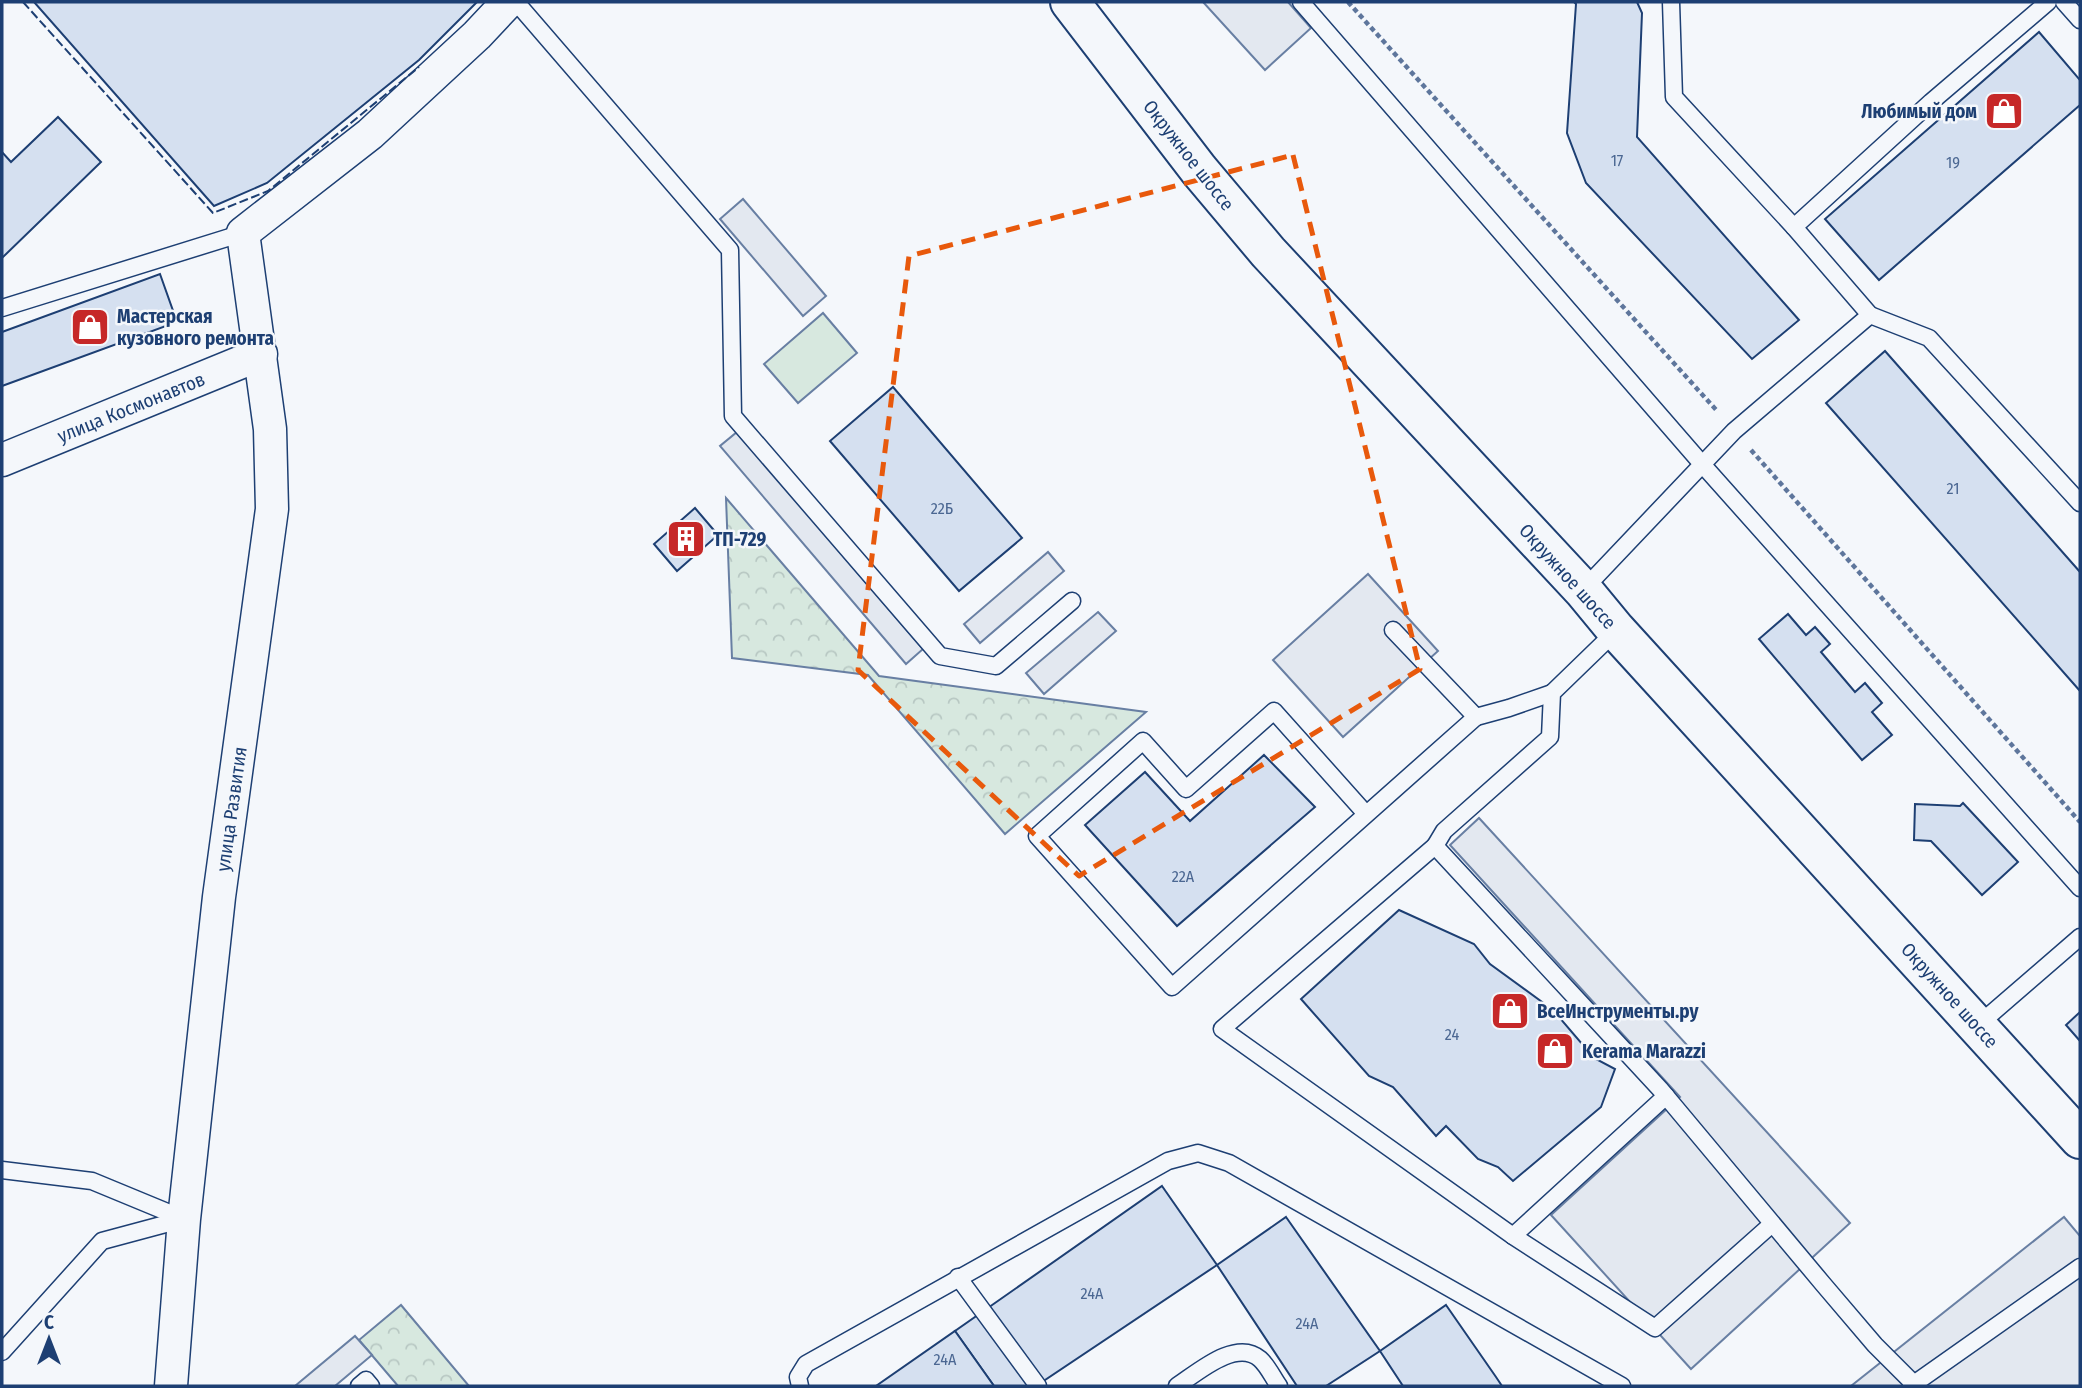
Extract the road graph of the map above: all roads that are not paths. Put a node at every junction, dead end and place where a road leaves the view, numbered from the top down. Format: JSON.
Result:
{"nodes":[{"id":1,"x":508,"y":2,"type":"edge"},
{"id":2,"x":516,"y":2,"type":"edge"},
{"id":3,"x":1070,"y":2,"type":"edge"},
{"id":4,"x":1301,"y":2,"type":"edge"},
{"id":5,"x":1671,"y":2,"type":"edge"},
{"id":6,"x":2048,"y":2,"type":"edge"},
{"id":7,"x":2064,"y":2,"type":"edge"},
{"id":8,"x":2080,"y":19,"type":"edge"},
{"id":9,"x":1794,"y":227,"type":"junction"},
{"id":10,"x":243,"y":233,"type":"junction"},
{"id":11,"x":2,"y":308,"type":"edge"},
{"id":12,"x":1870,"y":315,"type":"junction"},
{"id":13,"x":261,"y":354,"type":"junction"},
{"id":14,"x":2,"y":460,"type":"edge"},
{"id":15,"x":1702,"y":464,"type":"junction"},
{"id":16,"x":2080,"y":503,"type":"edge"},
{"id":17,"x":1583,"y":590,"type":"junction"},
{"id":18,"x":1072,"y":601,"type":"dead end"},
{"id":19,"x":1393,"y":630,"type":"dead end"},
{"id":20,"x":1616,"y":630,"type":"junction"},
{"id":21,"x":1552,"y":693,"type":"junction"},
{"id":22,"x":1476,"y":716,"type":"junction"},
{"id":23,"x":1366,"y":814,"type":"junction"},
{"id":24,"x":1436,"y":846,"type":"junction"},
{"id":25,"x":2080,"y":888,"type":"edge"},
{"id":26,"x":2080,"y":937,"type":"edge"},
{"id":27,"x":1976,"y":1026,"type":"junction"},
{"id":28,"x":1666,"y":1096,"type":"junction"},
{"id":29,"x":2080,"y":1139,"type":"edge"},
{"id":30,"x":2,"y":1170,"type":"edge"},
{"id":31,"x":184,"y":1219,"type":"junction"},
{"id":32,"x":1772,"y":1224,"type":"junction"},
{"id":33,"x":1513,"y":1236,"type":"junction"},
{"id":34,"x":2080,"y":1267,"type":"edge"},
{"id":35,"x":958,"y":1277,"type":"junction"},
{"id":36,"x":2,"y":1352,"type":"edge"},
{"id":37,"x":794,"y":1383,"type":"edge"},
{"id":38,"x":1913,"y":1385,"type":"edge"},
{"id":39,"x":172,"y":1386,"type":"edge"},
{"id":40,"x":359,"y":1386,"type":"edge"},
{"id":41,"x":371,"y":1386,"type":"edge"},
{"id":42,"x":1038,"y":1386,"type":"edge"},
{"id":43,"x":1177,"y":1386,"type":"edge"},
{"id":44,"x":1279,"y":1386,"type":"edge"},
{"id":45,"x":1622,"y":1386,"type":"edge"}],
"edges":[{"from":1,"to":10,"type":"street"},
{"from":2,"to":18,"type":"lane"},
{"from":3,"to":17,"type":"main road","name":"Окружное шоссе"},
{"from":4,"to":15,"type":"lane"},
{"from":5,"to":9,"type":"lane"},
{"from":6,"to":9,"type":"lane"},
{"from":7,"to":8,"type":"lane"},
{"from":9,"to":12,"type":"lane"},
{"from":10,"to":11,"type":"lane"},
{"from":10,"to":13,"type":"street","name":"улица Развития"},
{"from":12,"to":15,"type":"lane"},
{"from":12,"to":16,"type":"lane"},
{"from":13,"to":14,"type":"street","name":"улица Космонавтов"},
{"from":13,"to":31,"type":"street","name":"улица Развития"},
{"from":15,"to":17,"type":"lane"},
{"from":15,"to":25,"type":"lane"},
{"from":17,"to":20,"type":"main road","name":"Окружное шоссе"},
{"from":19,"to":22,"type":"lane"},
{"from":20,"to":21,"type":"lane"},
{"from":20,"to":27,"type":"main road","name":"Окружное шоссе"},
{"from":21,"to":22,"type":"lane"},
{"from":21,"to":24,"type":"lane"},
{"from":22,"to":23,"type":"lane"},
{"from":23,"to":23,"type":"lane"},
{"from":24,"to":28,"type":"lane"},
{"from":24,"to":33,"type":"lane"},
{"from":26,"to":27,"type":"lane"},
{"from":27,"to":29,"type":"main road","name":"Окружное шоссе"},
{"from":28,"to":32,"type":"lane"},
{"from":28,"to":33,"type":"lane"},
{"from":30,"to":31,"type":"lane"},
{"from":31,"to":36,"type":"lane"},
{"from":31,"to":39,"type":"street","name":"улица Развития"},
{"from":32,"to":33,"type":"lane"},
{"from":32,"to":38,"type":"lane"},
{"from":34,"to":38,"type":"lane"},
{"from":35,"to":37,"type":"lane"},
{"from":35,"to":42,"type":"lane"},
{"from":35,"to":45,"type":"lane"},
{"from":40,"to":41,"type":"lane"},
{"from":43,"to":44,"type":"lane"}]}
